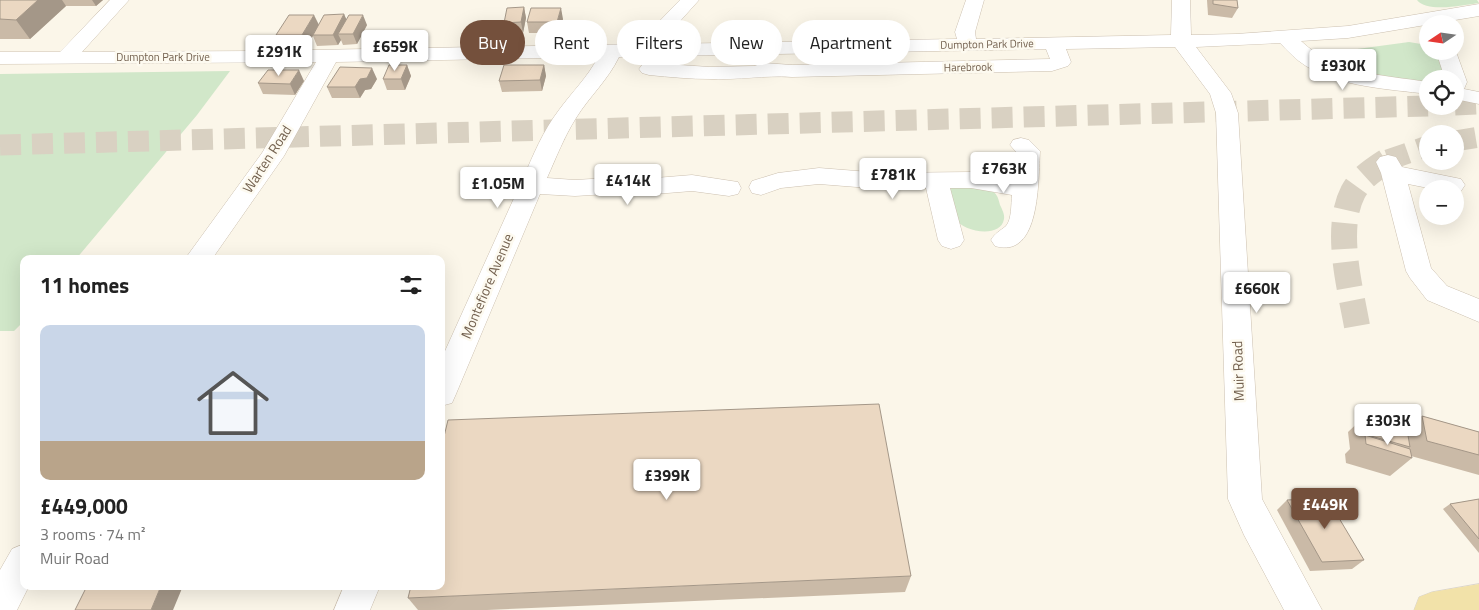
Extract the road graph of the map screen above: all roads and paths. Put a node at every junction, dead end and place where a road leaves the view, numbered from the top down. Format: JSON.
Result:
{"nodes":[{"id":1,"x":120,"y":0,"type":"edge"},
{"id":2,"x":690,"y":0,"type":"edge"},
{"id":3,"x":975,"y":0,"type":"edge"},
{"id":4,"x":1181,"y":0,"type":"edge"},
{"id":5,"x":1479,"y":10,"type":"edge"},
{"id":6,"x":1464,"y":15,"type":"edge"},
{"id":7,"x":671,"y":20,"type":"edge"},
{"id":8,"x":1419,"y":21,"type":"edge"},
{"id":9,"x":1285,"y":37,"type":"junction"},
{"id":10,"x":1181,"y":41,"type":"junction"},
{"id":11,"x":1054,"y":43,"type":"junction"},
{"id":12,"x":968,"y":44,"type":"junction"},
{"id":13,"x":782,"y":48,"type":"edge"},
{"id":14,"x":612,"y":50,"type":"junction"},
{"id":15,"x":617,"y":51,"type":"edge"},
{"id":16,"x":330,"y":55,"type":"junction"},
{"id":17,"x":66,"y":57,"type":"junction"},
{"id":18,"x":0,"y":58,"type":"edge"},
{"id":19,"x":676,"y":65,"type":"edge"},
{"id":20,"x":764,"y":65,"type":"edge"},
{"id":21,"x":764,"y":69,"type":"junction"},
{"id":22,"x":1419,"y":86,"type":"edge"},
{"id":23,"x":1464,"y":95,"type":"edge"},
{"id":24,"x":1479,"y":98,"type":"edge"},
{"id":25,"x":1021,"y":145,"type":"dead end"},
{"id":26,"x":935,"y":180,"type":"junction"},
{"id":27,"x":1436,"y":180,"type":"edge"},
{"id":28,"x":530,"y":185,"type":"junction"},
{"id":29,"x":1024,"y":189,"type":"junction"},
{"id":30,"x":951,"y":240,"type":"dead end"},
{"id":31,"x":1004,"y":240,"type":"dead end"},
{"id":32,"x":201,"y":255,"type":"edge"},
{"id":33,"x":1479,"y":311,"type":"edge"},
{"id":34,"x":445,"y":385,"type":"edge"},
{"id":35,"x":20,"y":568,"type":"edge"},
{"id":36,"x":360,"y":590,"type":"edge"},
{"id":37,"x":0,"y":605,"type":"edge"},
{"id":38,"x":352,"y":610,"type":"edge"},
{"id":39,"x":1304,"y":610,"type":"edge"}],
"edges":[{"from":1,"to":17,"type":"street"},
{"from":2,"to":7,"type":"street"},
{"from":3,"to":12,"type":"street"},
{"from":4,"to":10,"type":"street"},
{"from":5,"to":6,"type":"street","name":"Dumpton Park Drive"},
{"from":8,"to":9,"type":"street","name":"Dumpton Park Drive"},
{"from":9,"to":10,"type":"street","name":"Dumpton Park Drive"},
{"from":9,"to":22,"type":"street"},
{"from":10,"to":11,"type":"street","name":"Dumpton Park Drive"},
{"from":10,"to":39,"type":"street","name":"Muir Road"},
{"from":11,"to":12,"type":"street","name":"Dumpton Park Drive"},
{"from":11,"to":21,"type":"street","name":"Harebrook"},
{"from":12,"to":13,"type":"street","name":"Dumpton Park Drive"},
{"from":14,"to":15,"type":"street","name":"Dumpton Park Drive"},
{"from":14,"to":16,"type":"street","name":"Dumpton Park Drive"},
{"from":14,"to":28,"type":"street","name":"Montefiore Avenue"},
{"from":16,"to":17,"type":"street","name":"Dumpton Park Drive"},
{"from":16,"to":32,"type":"street","name":"Warten Road"},
{"from":17,"to":18,"type":"street","name":"Dumpton Park Drive"},
{"from":19,"to":21,"type":"street","name":"Harebrook"},
{"from":20,"to":21,"type":"street"},
{"from":23,"to":24,"type":"street"},
{"from":25,"to":29,"type":"street"},
{"from":26,"to":28,"type":"street"},
{"from":26,"to":29,"type":"street"},
{"from":26,"to":30,"type":"street"},
{"from":27,"to":33,"type":"street"},
{"from":28,"to":34,"type":"street","name":"Montefiore Avenue"},
{"from":29,"to":31,"type":"street"},
{"from":35,"to":37,"type":"street"},
{"from":36,"to":38,"type":"street"}]}
